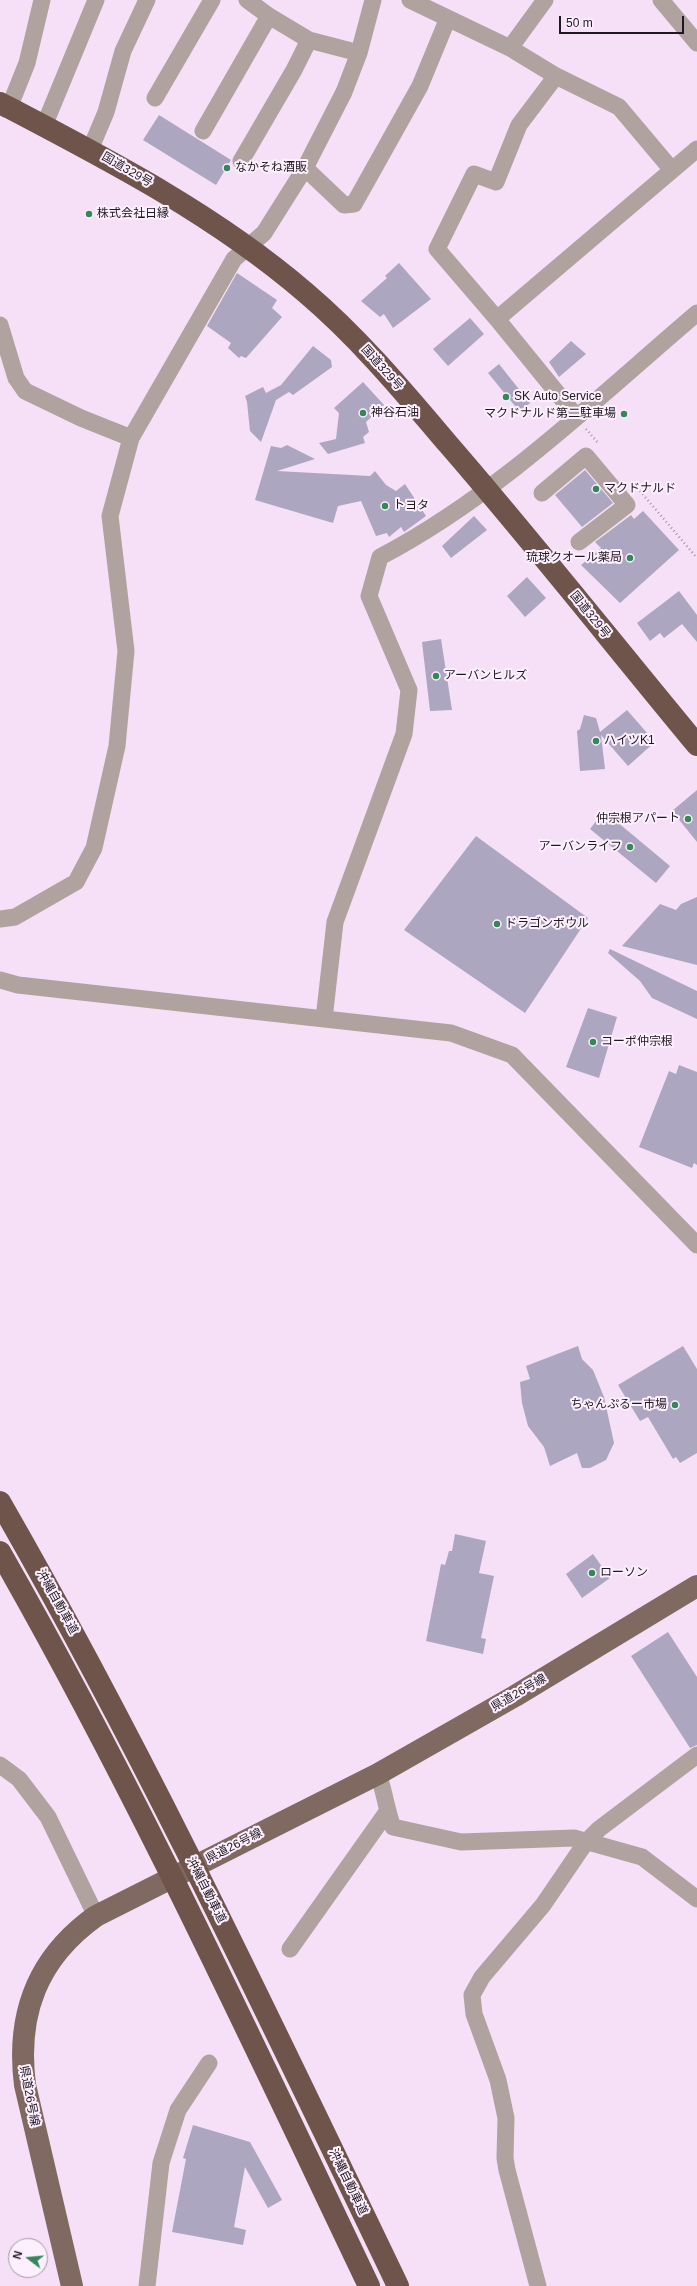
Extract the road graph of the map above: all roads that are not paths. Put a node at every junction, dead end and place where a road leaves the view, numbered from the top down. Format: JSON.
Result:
{"nodes":[{"id":1,"x":42,"y":0,"type":"edge"},
{"id":2,"x":96,"y":0,"type":"edge"},
{"id":3,"x":147,"y":0,"type":"edge"},
{"id":4,"x":212,"y":0,"type":"edge"},
{"id":5,"x":247,"y":0,"type":"edge"},
{"id":6,"x":373,"y":0,"type":"edge"},
{"id":7,"x":410,"y":0,"type":"edge"},
{"id":8,"x":545,"y":0,"type":"edge"},
{"id":9,"x":661,"y":0,"type":"edge"},
{"id":10,"x":269,"y":16,"type":"junction"},
{"id":11,"x":448,"y":18,"type":"junction"},
{"id":12,"x":309,"y":40,"type":"junction"},
{"id":13,"x":697,"y":43,"type":"edge"},
{"id":14,"x":510,"y":48,"type":"junction"},
{"id":15,"x":359,"y":53,"type":"junction"},
{"id":16,"x":556,"y":76,"type":"junction"},
{"id":17,"x":154,"y":98,"type":"dead end"},
{"id":18,"x":4,"y":106,"type":"edge"},
{"id":19,"x":44,"y":126,"type":"junction"},
{"id":20,"x":203,"y":131,"type":"dead end"},
{"id":21,"x":697,"y":149,"type":"edge"},
{"id":22,"x":90,"y":150,"type":"junction"},
{"id":23,"x":241,"y":160,"type":"dead end"},
{"id":24,"x":305,"y":168,"type":"junction"},
{"id":25,"x":672,"y":170,"type":"junction"},
{"id":26,"x":248,"y":246,"type":"junction"},
{"id":27,"x":697,"y":313,"type":"edge"},
{"id":28,"x":497,"y":319,"type":"junction"},
{"id":29,"x":0,"y":325,"type":"edge"},
{"id":30,"x":576,"y":416,"type":"junction"},
{"id":31,"x":131,"y":438,"type":"junction"},
{"id":32,"x":488,"y":490,"type":"junction"},
{"id":33,"x":542,"y":493,"type":"dead end"},
{"id":34,"x":579,"y":542,"type":"dead end"},
{"id":35,"x":697,"y":745,"type":"edge"},
{"id":36,"x":0,"y":920,"type":"edge"},
{"id":37,"x":0,"y":980,"type":"edge"},
{"id":38,"x":324,"y":1019,"type":"junction"},
{"id":39,"x":697,"y":1245,"type":"edge"},
{"id":40,"x":0,"y":1502,"type":"edge"},
{"id":41,"x":0,"y":1552,"type":"edge"},
{"id":42,"x":697,"y":1586,"type":"edge"},
{"id":43,"x":697,"y":1755,"type":"edge"},
{"id":44,"x":0,"y":1765,"type":"edge"},
{"id":45,"x":378,"y":1774,"type":"junction"},
{"id":46,"x":387,"y":1812,"type":"junction"},
{"id":47,"x":586,"y":1842,"type":"junction"},
{"id":48,"x":697,"y":1899,"type":"edge"},
{"id":49,"x":96,"y":1916,"type":"junction"},
{"id":50,"x":290,"y":1949,"type":"dead end"},
{"id":51,"x":210,"y":2063,"type":"dead end"},
{"id":52,"x":72,"y":2286,"type":"edge"},
{"id":53,"x":147,"y":2286,"type":"edge"},
{"id":54,"x":369,"y":2286,"type":"edge"},
{"id":55,"x":398,"y":2286,"type":"edge"},
{"id":56,"x":538,"y":2286,"type":"edge"}],
"edges":[{"from":1,"to":18,"type":"street"},
{"from":2,"to":19,"type":"street"},
{"from":3,"to":22,"type":"street"},
{"from":4,"to":17,"type":"street"},
{"from":5,"to":10,"type":"street"},
{"from":6,"to":15,"type":"street"},
{"from":7,"to":11,"type":"street"},
{"from":8,"to":14,"type":"street"},
{"from":9,"to":13,"type":"street"},
{"from":10,"to":12,"type":"street"},
{"from":10,"to":20,"type":"street"},
{"from":11,"to":14,"type":"street"},
{"from":11,"to":24,"type":"street"},
{"from":12,"to":15,"type":"street"},
{"from":12,"to":23,"type":"street"},
{"from":14,"to":16,"type":"street"},
{"from":15,"to":24,"type":"street"},
{"from":16,"to":25,"type":"street"},
{"from":16,"to":28,"type":"street"},
{"from":18,"to":19,"type":"highway","name":"国道329号"},
{"from":19,"to":22,"type":"highway","name":"国道329号"},
{"from":21,"to":25,"type":"street"},
{"from":22,"to":26,"type":"highway","name":"国道329号"},
{"from":24,"to":26,"type":"street"},
{"from":25,"to":28,"type":"street"},
{"from":26,"to":31,"type":"street"},
{"from":26,"to":32,"type":"highway","name":"国道329号"},
{"from":27,"to":30,"type":"street"},
{"from":28,"to":30,"type":"street"},
{"from":29,"to":31,"type":"street"},
{"from":30,"to":32,"type":"street"},
{"from":31,"to":36,"type":"street"},
{"from":32,"to":35,"type":"highway","name":"国道329号"},
{"from":32,"to":38,"type":"street"},
{"from":33,"to":34,"type":"street"},
{"from":37,"to":38,"type":"street"},
{"from":38,"to":39,"type":"street"},
{"from":40,"to":55,"type":"highway","name":"沖縄自動車道"},
{"from":41,"to":54,"type":"highway","name":"沖縄自動車道"},
{"from":42,"to":45,"type":"main road","name":"県道26号線"},
{"from":43,"to":47,"type":"street"},
{"from":44,"to":49,"type":"street"},
{"from":45,"to":46,"type":"street"},
{"from":45,"to":49,"type":"main road","name":"県道26号線"},
{"from":46,"to":47,"type":"street"},
{"from":46,"to":50,"type":"street"},
{"from":47,"to":48,"type":"street"},
{"from":47,"to":56,"type":"street"},
{"from":49,"to":52,"type":"main road","name":"県道26号線"},
{"from":51,"to":53,"type":"street"}]}
